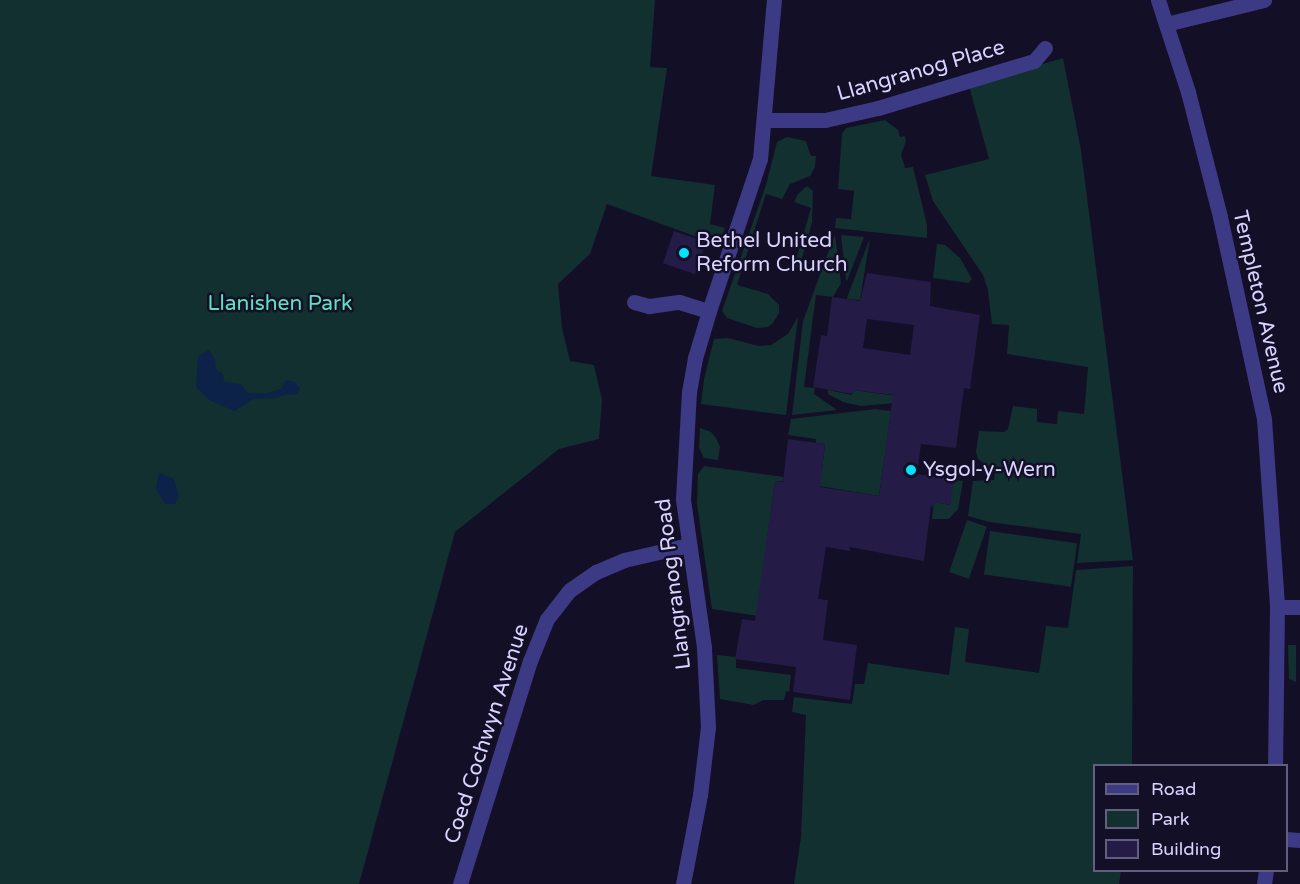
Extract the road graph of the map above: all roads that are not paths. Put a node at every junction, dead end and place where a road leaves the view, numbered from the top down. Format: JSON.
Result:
{"nodes":[{"id":1,"x":774,"y":0,"type":"edge"},
{"id":2,"x":1158,"y":0,"type":"edge"},
{"id":3,"x":1264,"y":0,"type":"edge"},
{"id":4,"x":1166,"y":24,"type":"junction"},
{"id":5,"x":1045,"y":48,"type":"dead end"},
{"id":6,"x":765,"y":120,"type":"junction"},
{"id":7,"x":634,"y":302,"type":"dead end"},
{"id":8,"x":709,"y":311,"type":"junction"},
{"id":9,"x":689,"y":545,"type":"junction"},
{"id":10,"x":1277,"y":607,"type":"junction"},
{"id":11,"x":1300,"y":607,"type":"edge"},
{"id":12,"x":1275,"y":764,"type":"edge"},
{"id":13,"x":460,"y":884,"type":"edge"},
{"id":14,"x":683,"y":884,"type":"edge"}],
"edges":[{"from":1,"to":6,"type":"street","name":"Llangranog Road"},
{"from":2,"to":4,"type":"street","name":"Templeton Avenue"},
{"from":3,"to":4,"type":"street"},
{"from":4,"to":10,"type":"street","name":"Templeton Avenue"},
{"from":5,"to":6,"type":"street","name":"Llangranog Place"},
{"from":6,"to":8,"type":"street","name":"Llangranog Road"},
{"from":7,"to":8,"type":"street"},
{"from":8,"to":9,"type":"street","name":"Llangranog Road"},
{"from":9,"to":13,"type":"street","name":"Coed Cochwyn Avenue"},
{"from":9,"to":14,"type":"street","name":"Llangranog Road"},
{"from":10,"to":11,"type":"street"},
{"from":10,"to":12,"type":"street","name":"Templeton Avenue"}]}
